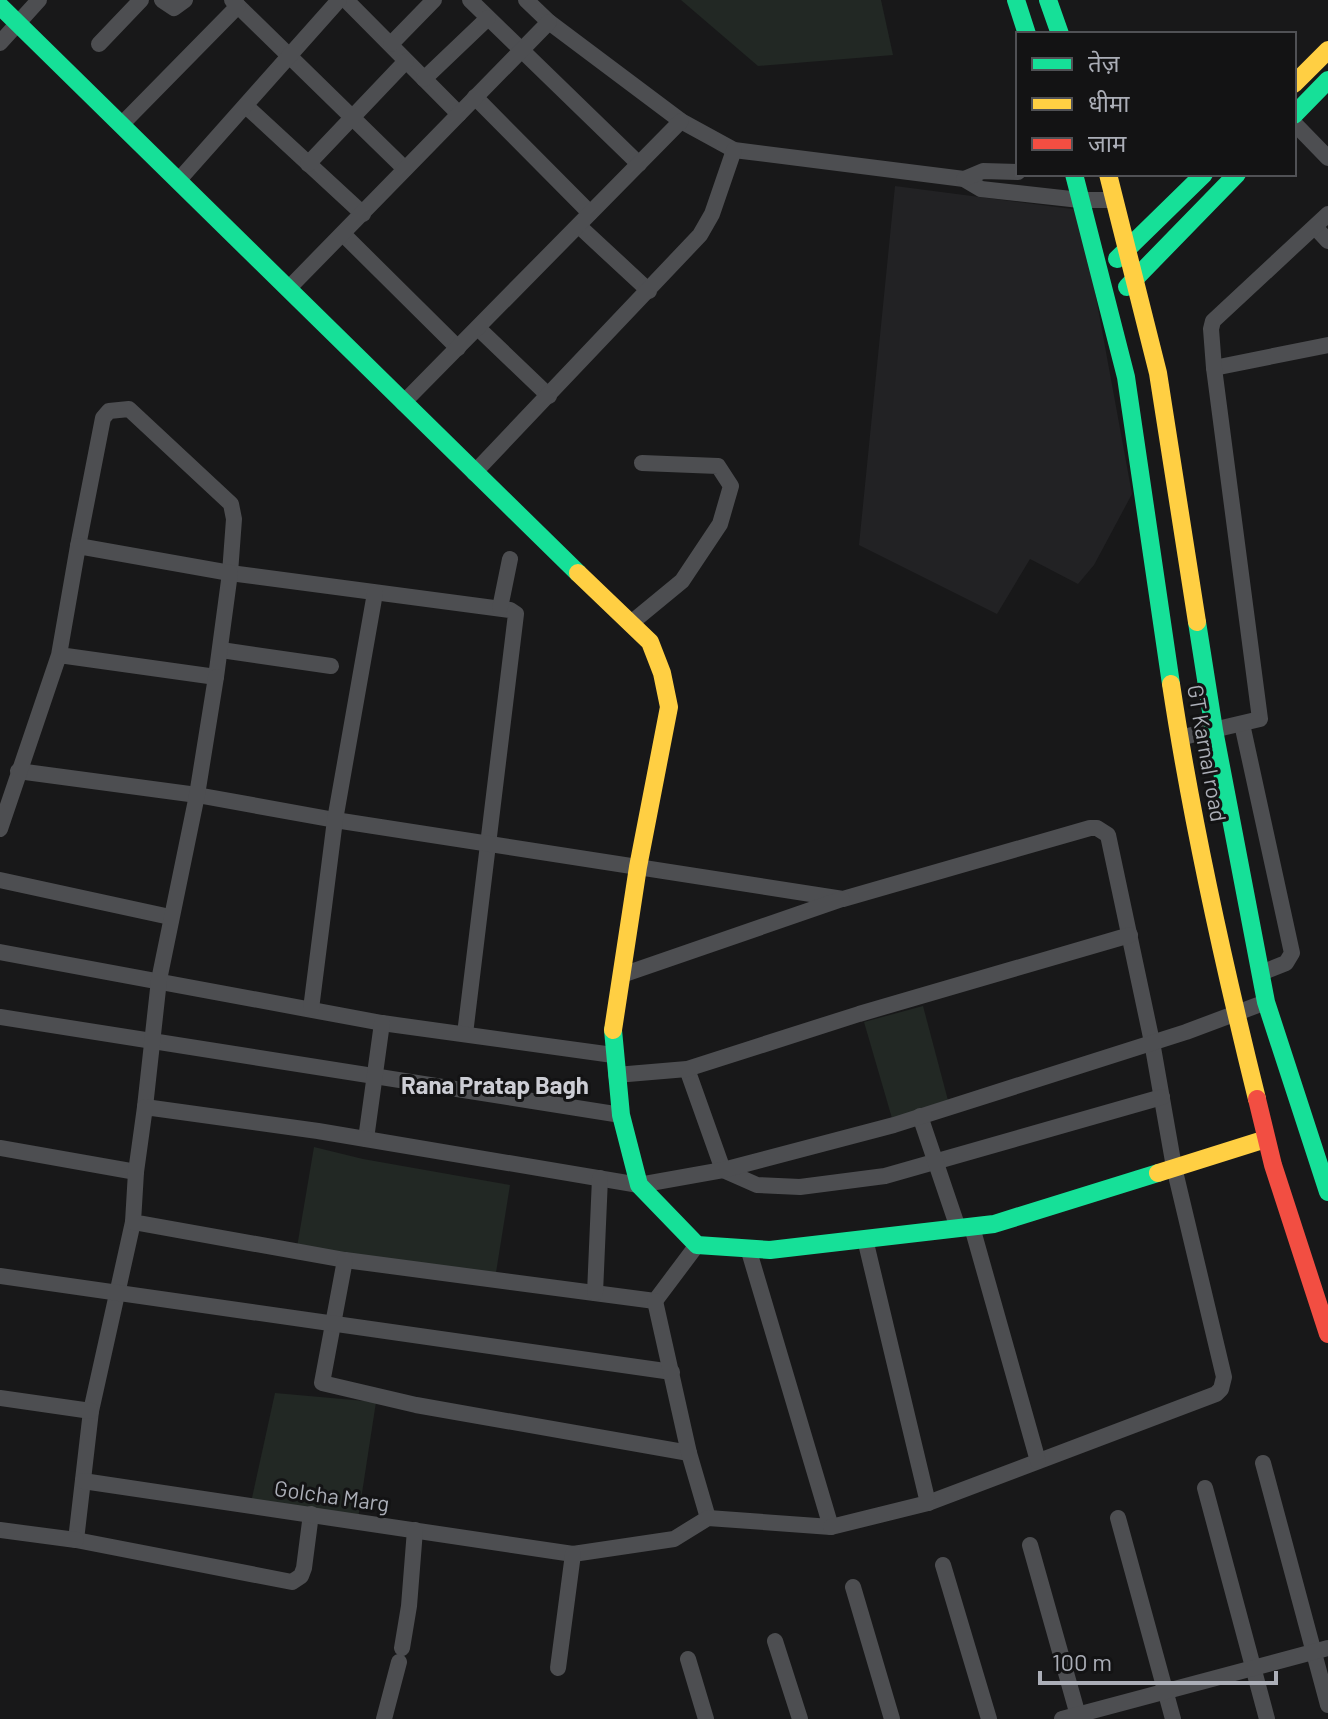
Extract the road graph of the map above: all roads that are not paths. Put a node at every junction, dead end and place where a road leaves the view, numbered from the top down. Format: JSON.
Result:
{"nodes":[{"id":1,"x":39,"y":0,"type":"edge"},
{"id":2,"x":141,"y":0,"type":"edge"},
{"id":3,"x":162,"y":0,"type":"edge"},
{"id":4,"x":185,"y":0,"type":"edge"},
{"id":5,"x":346,"y":0,"type":"edge"},
{"id":6,"x":434,"y":0,"type":"edge"},
{"id":7,"x":470,"y":0,"type":"edge"},
{"id":8,"x":526,"y":0,"type":"edge"},
{"id":9,"x":1016,"y":0,"type":"edge"},
{"id":10,"x":1048,"y":0,"type":"edge"},
{"id":11,"x":235,"y":3,"type":"edge"},
{"id":12,"x":330,"y":3,"type":"edge"},
{"id":13,"x":0,"y":6,"type":"edge"},
{"id":14,"x":488,"y":18,"type":"junction"},
{"id":15,"x":549,"y":22,"type":"junction"},
{"id":16,"x":17,"y":23,"type":"junction"},
{"id":17,"x":1026,"y":32,"type":"edge"},
{"id":18,"x":1059,"y":32,"type":"edge"},
{"id":19,"x":0,"y":43,"type":"edge"},
{"id":20,"x":99,"y":44,"type":"dead end"},
{"id":21,"x":391,"y":44,"type":"junction"},
{"id":22,"x":1328,"y":50,"type":"edge"},
{"id":23,"x":522,"y":51,"type":"junction"},
{"id":24,"x":288,"y":57,"type":"junction"},
{"id":25,"x":406,"y":61,"type":"junction"},
{"id":26,"x":424,"y":79,"type":"junction"},
{"id":27,"x":1328,"y":80,"type":"edge"},
{"id":28,"x":1296,"y":82,"type":"edge"},
{"id":29,"x":475,"y":97,"type":"junction"},
{"id":30,"x":246,"y":106,"type":"junction"},
{"id":31,"x":1296,"y":113,"type":"edge"},
{"id":32,"x":459,"y":114,"type":"junction"},
{"id":33,"x":352,"y":117,"type":"junction"},
{"id":34,"x":681,"y":121,"type":"junction"},
{"id":35,"x":121,"y":125,"type":"junction"},
{"id":36,"x":1296,"y":125,"type":"edge"},
{"id":37,"x":734,"y":150,"type":"junction"},
{"id":38,"x":1328,"y":158,"type":"edge"},
{"id":39,"x":308,"y":164,"type":"junction"},
{"id":40,"x":639,"y":164,"type":"junction"},
{"id":41,"x":405,"y":169,"type":"junction"},
{"id":42,"x":1016,"y":172,"type":"edge"},
{"id":43,"x":1074,"y":176,"type":"edge"},
{"id":44,"x":1103,"y":176,"type":"edge"},
{"id":45,"x":1202,"y":176,"type":"edge"},
{"id":46,"x":1235,"y":176,"type":"edge"},
{"id":47,"x":964,"y":179,"type":"junction"},
{"id":48,"x":178,"y":181,"type":"junction"},
{"id":49,"x":1080,"y":200,"type":"junction"},
{"id":50,"x":1115,"y":200,"type":"junction"},
{"id":51,"x":590,"y":213,"type":"junction"},
{"id":52,"x":363,"y":214,"type":"junction"},
{"id":53,"x":1328,"y":214,"type":"edge"},
{"id":54,"x":579,"y":226,"type":"junction"},
{"id":55,"x":1315,"y":227,"type":"junction"},
{"id":56,"x":343,"y":234,"type":"junction"},
{"id":57,"x":1328,"y":241,"type":"edge"},
{"id":58,"x":1170,"y":243,"type":"junction"},
{"id":59,"x":1127,"y":250,"type":"junction"},
{"id":60,"x":1100,"y":273,"type":"junction"},
{"id":61,"x":1134,"y":280,"type":"junction"},
{"id":62,"x":288,"y":289,"type":"junction"},
{"id":63,"x":649,"y":291,"type":"junction"},
{"id":64,"x":1108,"y":304,"type":"junction"},
{"id":65,"x":1146,"y":325,"type":"junction"},
{"id":66,"x":478,"y":328,"type":"junction"},
{"id":67,"x":1328,"y":345,"type":"edge"},
{"id":68,"x":458,"y":348,"type":"junction"},
{"id":69,"x":1214,"y":368,"type":"junction"},
{"id":70,"x":549,"y":396,"type":"junction"},
{"id":71,"x":403,"y":403,"type":"junction"},
{"id":72,"x":642,"y":463,"type":"dead end"},
{"id":73,"x":474,"y":473,"type":"junction"},
{"id":74,"x":78,"y":546,"type":"junction"},
{"id":75,"x":510,"y":559,"type":"dead end"},
{"id":76,"x":230,"y":573,"type":"junction"},
{"id":77,"x":375,"y":593,"type":"junction"},
{"id":78,"x":500,"y":608,"type":"junction"},
{"id":79,"x":631,"y":623,"type":"junction"},
{"id":80,"x":221,"y":650,"type":"junction"},
{"id":81,"x":59,"y":655,"type":"junction"},
{"id":82,"x":331,"y":666,"type":"dead end"},
{"id":83,"x":216,"y":677,"type":"junction"},
{"id":84,"x":1242,"y":724,"type":"junction"},
{"id":85,"x":1214,"y":730,"type":"junction"},
{"id":86,"x":1179,"y":738,"type":"junction"},
{"id":87,"x":18,"y":771,"type":"junction"},
{"id":88,"x":197,"y":795,"type":"junction"},
{"id":89,"x":335,"y":820,"type":"junction"},
{"id":90,"x":0,"y":829,"type":"edge"},
{"id":91,"x":489,"y":844,"type":"junction"},
{"id":92,"x":638,"y":867,"type":"junction"},
{"id":93,"x":0,"y":880,"type":"edge"},
{"id":94,"x":843,"y":899,"type":"junction"},
{"id":95,"x":170,"y":917,"type":"junction"},
{"id":96,"x":1130,"y":935,"type":"junction"},
{"id":97,"x":0,"y":952,"type":"edge"},
{"id":98,"x":1261,"y":973,"type":"junction"},
{"id":99,"x":622,"y":975,"type":"junction"},
{"id":100,"x":159,"y":980,"type":"junction"},
{"id":101,"x":1266,"y":1002,"type":"junction"},
{"id":102,"x":311,"y":1009,"type":"junction"},
{"id":103,"x":1236,"y":1013,"type":"junction"},
{"id":104,"x":0,"y":1017,"type":"edge"},
{"id":105,"x":382,"y":1023,"type":"junction"},
{"id":106,"x":465,"y":1034,"type":"junction"},
{"id":107,"x":151,"y":1042,"type":"junction"},
{"id":108,"x":1152,"y":1042,"type":"junction"},
{"id":109,"x":613,"y":1055,"type":"junction"},
{"id":110,"x":687,"y":1069,"type":"junction"},
{"id":111,"x":616,"y":1075,"type":"junction"},
{"id":112,"x":374,"y":1078,"type":"junction"},
{"id":113,"x":1162,"y":1097,"type":"junction"},
{"id":114,"x":145,"y":1107,"type":"junction"},
{"id":115,"x":621,"y":1115,"type":"junction"},
{"id":116,"x":920,"y":1116,"type":"junction"},
{"id":117,"x":366,"y":1139,"type":"junction"},
{"id":118,"x":1266,"y":1139,"type":"junction"},
{"id":119,"x":0,"y":1148,"type":"edge"},
{"id":120,"x":935,"y":1162,"type":"junction"},
{"id":121,"x":1174,"y":1167,"type":"junction"},
{"id":122,"x":723,"y":1170,"type":"junction"},
{"id":123,"x":136,"y":1172,"type":"junction"},
{"id":124,"x":600,"y":1178,"type":"junction"},
{"id":125,"x":639,"y":1185,"type":"junction"},
{"id":126,"x":1328,"y":1192,"type":"edge"},
{"id":127,"x":133,"y":1222,"type":"junction"},
{"id":128,"x":965,"y":1228,"type":"junction"},
{"id":129,"x":865,"y":1239,"type":"junction"},
{"id":130,"x":697,"y":1245,"type":"junction"},
{"id":131,"x":748,"y":1248,"type":"junction"},
{"id":132,"x":345,"y":1260,"type":"junction"},
{"id":133,"x":0,"y":1276,"type":"edge"},
{"id":134,"x":118,"y":1291,"type":"junction"},
{"id":135,"x":595,"y":1293,"type":"junction"},
{"id":136,"x":655,"y":1301,"type":"junction"},
{"id":137,"x":334,"y":1323,"type":"junction"},
{"id":138,"x":1328,"y":1334,"type":"edge"},
{"id":139,"x":672,"y":1372,"type":"junction"},
{"id":140,"x":0,"y":1398,"type":"edge"},
{"id":141,"x":91,"y":1411,"type":"junction"},
{"id":142,"x":689,"y":1453,"type":"junction"},
{"id":143,"x":1038,"y":1461,"type":"junction"},
{"id":144,"x":1263,"y":1463,"type":"dead end"},
{"id":145,"x":83,"y":1481,"type":"junction"},
{"id":146,"x":1205,"y":1488,"type":"dead end"},
{"id":147,"x":928,"y":1503,"type":"junction"},
{"id":148,"x":311,"y":1514,"type":"junction"},
{"id":149,"x":708,"y":1518,"type":"junction"},
{"id":150,"x":1118,"y":1518,"type":"dead end"},
{"id":151,"x":831,"y":1527,"type":"junction"},
{"id":152,"x":0,"y":1530,"type":"edge"},
{"id":153,"x":415,"y":1530,"type":"junction"},
{"id":154,"x":76,"y":1540,"type":"junction"},
{"id":155,"x":1030,"y":1545,"type":"dead end"},
{"id":156,"x":573,"y":1554,"type":"junction"},
{"id":157,"x":943,"y":1565,"type":"dead end"},
{"id":158,"x":853,"y":1587,"type":"dead end"},
{"id":159,"x":775,"y":1641,"type":"dead end"},
{"id":160,"x":1321,"y":1650,"type":"edge"},
{"id":161,"x":688,"y":1659,"type":"dead end"},
{"id":162,"x":558,"y":1668,"type":"dead end"},
{"id":163,"x":1253,"y":1668,"type":"junction"},
{"id":164,"x":1166,"y":1691,"type":"junction"},
{"id":165,"x":1328,"y":1705,"type":"edge"},
{"id":166,"x":1073,"y":1718,"type":"edge"},
{"id":167,"x":384,"y":1719,"type":"edge"},
{"id":168,"x":706,"y":1719,"type":"edge"},
{"id":169,"x":800,"y":1719,"type":"edge"},
{"id":170,"x":892,"y":1719,"type":"edge"},
{"id":171,"x":989,"y":1719,"type":"edge"},
{"id":172,"x":1173,"y":1719,"type":"edge"},
{"id":173,"x":1267,"y":1719,"type":"edge"}],
"edges":[{"from":1,"to":16,"type":"street"},
{"from":2,"to":20,"type":"street"},
{"from":3,"to":4,"type":"street"},
{"from":5,"to":21,"type":"street"},
{"from":6,"to":21,"type":"street"},
{"from":7,"to":14,"type":"street"},
{"from":8,"to":15,"type":"street"},
{"from":9,"to":17,"type":"street"},
{"from":10,"to":18,"type":"street"},
{"from":11,"to":24,"type":"street"},
{"from":11,"to":35,"type":"street"},
{"from":12,"to":24,"type":"street"},
{"from":13,"to":16,"type":"street"},
{"from":14,"to":23,"type":"street"},
{"from":14,"to":26,"type":"street"},
{"from":15,"to":23,"type":"street"},
{"from":15,"to":34,"type":"street"},
{"from":16,"to":19,"type":"street"},
{"from":16,"to":35,"type":"street"},
{"from":21,"to":25,"type":"street"},
{"from":22,"to":28,"type":"street"},
{"from":23,"to":29,"type":"street"},
{"from":23,"to":40,"type":"street"},
{"from":24,"to":30,"type":"street"},
{"from":24,"to":33,"type":"street"},
{"from":25,"to":26,"type":"street"},
{"from":25,"to":33,"type":"street"},
{"from":26,"to":32,"type":"street"},
{"from":27,"to":31,"type":"street"},
{"from":29,"to":32,"type":"street"},
{"from":29,"to":51,"type":"street"},
{"from":30,"to":39,"type":"street"},
{"from":30,"to":48,"type":"street"},
{"from":32,"to":41,"type":"street"},
{"from":33,"to":39,"type":"street"},
{"from":33,"to":41,"type":"street"},
{"from":34,"to":37,"type":"street"},
{"from":34,"to":40,"type":"street"},
{"from":35,"to":48,"type":"street"},
{"from":36,"to":38,"type":"street"},
{"from":37,"to":47,"type":"street"},
{"from":37,"to":63,"type":"street"},
{"from":39,"to":52,"type":"street"},
{"from":40,"to":51,"type":"street"},
{"from":41,"to":52,"type":"street"},
{"from":42,"to":47,"type":"street"},
{"from":43,"to":49,"type":"street","name":"GT Karnal road"},
{"from":44,"to":50,"type":"street","name":"GT Karnal road"},
{"from":45,"to":59,"type":"street"},
{"from":46,"to":58,"type":"street"},
{"from":47,"to":49,"type":"street"},
{"from":48,"to":62,"type":"street"},
{"from":49,"to":50,"type":"street"},
{"from":49,"to":60,"type":"street","name":"GT Karnal road"},
{"from":50,"to":59,"type":"street","name":"GT Karnal road"},
{"from":51,"to":54,"type":"street"},
{"from":52,"to":56,"type":"street"},
{"from":53,"to":55,"type":"street"},
{"from":54,"to":63,"type":"street"},
{"from":54,"to":66,"type":"street"},
{"from":55,"to":57,"type":"street"},
{"from":55,"to":69,"type":"street"},
{"from":56,"to":62,"type":"street"},
{"from":56,"to":68,"type":"street"},
{"from":58,"to":61,"type":"street"},
{"from":58,"to":65,"type":"street"},
{"from":59,"to":60,"type":"street"},
{"from":59,"to":61,"type":"street","name":"GT Karnal road"},
{"from":60,"to":64,"type":"street","name":"GT Karnal road"},
{"from":61,"to":64,"type":"street"},
{"from":61,"to":65,"type":"street","name":"GT Karnal road"},
{"from":62,"to":71,"type":"street"},
{"from":63,"to":70,"type":"street"},
{"from":64,"to":86,"type":"street","name":"GT Karnal road"},
{"from":65,"to":85,"type":"street","name":"GT Karnal road"},
{"from":66,"to":68,"type":"street"},
{"from":66,"to":70,"type":"street"},
{"from":67,"to":69,"type":"street"},
{"from":68,"to":71,"type":"street"},
{"from":69,"to":84,"type":"street"},
{"from":70,"to":73,"type":"street"},
{"from":71,"to":73,"type":"street"},
{"from":72,"to":79,"type":"street"},
{"from":73,"to":79,"type":"street"},
{"from":74,"to":76,"type":"street"},
{"from":74,"to":76,"type":"street"},
{"from":74,"to":81,"type":"street"},
{"from":75,"to":78,"type":"street"},
{"from":76,"to":77,"type":"street"},
{"from":76,"to":80,"type":"street"},
{"from":77,"to":78,"type":"street"},
{"from":77,"to":89,"type":"street"},
{"from":78,"to":91,"type":"street"},
{"from":79,"to":92,"type":"street"},
{"from":80,"to":82,"type":"street"},
{"from":80,"to":83,"type":"street"},
{"from":81,"to":83,"type":"street"},
{"from":81,"to":87,"type":"street"},
{"from":83,"to":88,"type":"street"},
{"from":84,"to":85,"type":"street"},
{"from":84,"to":98,"type":"street"},
{"from":85,"to":86,"type":"street"},
{"from":85,"to":98,"type":"street","name":"GT Karnal road"},
{"from":86,"to":103,"type":"street","name":"GT Karnal road"},
{"from":87,"to":88,"type":"street"},
{"from":87,"to":90,"type":"street"},
{"from":88,"to":89,"type":"street"},
{"from":88,"to":95,"type":"street"},
{"from":89,"to":91,"type":"street"},
{"from":89,"to":102,"type":"street"},
{"from":91,"to":92,"type":"street"},
{"from":91,"to":106,"type":"street"},
{"from":92,"to":94,"type":"street"},
{"from":92,"to":99,"type":"street"},
{"from":93,"to":95,"type":"street"},
{"from":94,"to":96,"type":"street"},
{"from":94,"to":99,"type":"street"},
{"from":95,"to":100,"type":"street"},
{"from":96,"to":108,"type":"street"},
{"from":96,"to":110,"type":"street"},
{"from":97,"to":100,"type":"street"},
{"from":98,"to":101,"type":"street","name":"GT Karnal road"},
{"from":99,"to":109,"type":"street"},
{"from":100,"to":102,"type":"street"},
{"from":100,"to":107,"type":"street"},
{"from":101,"to":103,"type":"street"},
{"from":101,"to":126,"type":"street","name":"GT Karnal road"},
{"from":102,"to":105,"type":"street"},
{"from":103,"to":108,"type":"street"},
{"from":103,"to":118,"type":"street","name":"GT Karnal road"},
{"from":104,"to":107,"type":"street"},
{"from":105,"to":106,"type":"street"},
{"from":105,"to":112,"type":"street"},
{"from":106,"to":109,"type":"street"},
{"from":107,"to":112,"type":"street"},
{"from":107,"to":114,"type":"street"},
{"from":108,"to":113,"type":"street"},
{"from":108,"to":116,"type":"street"},
{"from":109,"to":111,"type":"street"},
{"from":110,"to":111,"type":"street"},
{"from":110,"to":122,"type":"street"},
{"from":111,"to":115,"type":"street"},
{"from":112,"to":115,"type":"street"},
{"from":112,"to":117,"type":"street"},
{"from":113,"to":120,"type":"street"},
{"from":113,"to":121,"type":"street"},
{"from":114,"to":117,"type":"street"},
{"from":114,"to":123,"type":"street"},
{"from":115,"to":125,"type":"street"},
{"from":116,"to":120,"type":"street"},
{"from":116,"to":122,"type":"street"},
{"from":117,"to":124,"type":"street"},
{"from":118,"to":121,"type":"street"},
{"from":118,"to":138,"type":"street","name":"GT Karnal road"},
{"from":119,"to":123,"type":"street"},
{"from":120,"to":122,"type":"street"},
{"from":120,"to":128,"type":"street"},
{"from":121,"to":128,"type":"street"},
{"from":121,"to":143,"type":"street"},
{"from":122,"to":125,"type":"street"},
{"from":123,"to":127,"type":"street"},
{"from":124,"to":125,"type":"street"},
{"from":124,"to":135,"type":"street"},
{"from":125,"to":130,"type":"street"},
{"from":127,"to":132,"type":"street"},
{"from":127,"to":134,"type":"street"},
{"from":128,"to":129,"type":"street"},
{"from":128,"to":143,"type":"street"},
{"from":129,"to":131,"type":"street"},
{"from":129,"to":147,"type":"street"},
{"from":130,"to":131,"type":"street"},
{"from":130,"to":136,"type":"street"},
{"from":131,"to":151,"type":"street"},
{"from":132,"to":135,"type":"street"},
{"from":132,"to":137,"type":"street"},
{"from":133,"to":134,"type":"street"},
{"from":134,"to":137,"type":"street"},
{"from":134,"to":141,"type":"street"},
{"from":135,"to":136,"type":"street"},
{"from":136,"to":139,"type":"street"},
{"from":137,"to":139,"type":"street"},
{"from":137,"to":142,"type":"street"},
{"from":139,"to":142,"type":"street"},
{"from":140,"to":141,"type":"street"},
{"from":141,"to":145,"type":"street"},
{"from":142,"to":149,"type":"street"},
{"from":143,"to":147,"type":"street"},
{"from":144,"to":160,"type":"street"},
{"from":145,"to":148,"type":"street","name":"Golcha Marg"},
{"from":145,"to":154,"type":"street"},
{"from":146,"to":163,"type":"street"},
{"from":147,"to":151,"type":"street"},
{"from":148,"to":153,"type":"street","name":"Golcha Marg"},
{"from":148,"to":154,"type":"street"},
{"from":149,"to":151,"type":"street"},
{"from":149,"to":156,"type":"street","name":"Golcha Marg"},
{"from":150,"to":164,"type":"street"},
{"from":152,"to":154,"type":"street"},
{"from":153,"to":156,"type":"street","name":"Golcha Marg"},
{"from":153,"to":167,"type":"street"},
{"from":155,"to":166,"type":"street"},
{"from":156,"to":162,"type":"street"},
{"from":157,"to":171,"type":"street"},
{"from":158,"to":170,"type":"street"},
{"from":159,"to":169,"type":"street"},
{"from":160,"to":163,"type":"street"},
{"from":160,"to":165,"type":"street"},
{"from":161,"to":168,"type":"street"},
{"from":163,"to":164,"type":"street"},
{"from":163,"to":173,"type":"street"},
{"from":164,"to":166,"type":"street"},
{"from":164,"to":172,"type":"street"}]}
